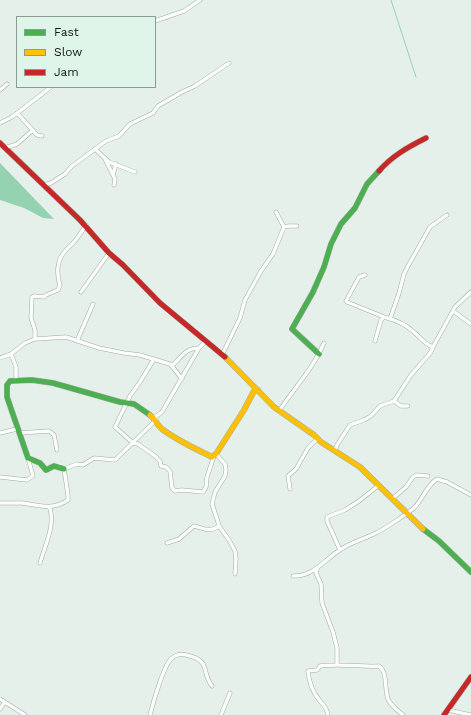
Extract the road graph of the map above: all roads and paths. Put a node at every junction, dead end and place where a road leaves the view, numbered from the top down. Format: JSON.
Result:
{"nodes":[{"id":1,"x":200,"y":0,"type":"edge"},
{"id":2,"x":156,"y":21,"type":"edge"},
{"id":3,"x":229,"y":63,"type":"dead end"},
{"id":4,"x":7,"y":84,"type":"dead end"},
{"id":5,"x":50,"y":88,"type":"edge"},
{"id":6,"x":0,"y":90,"type":"edge"},
{"id":7,"x":17,"y":113,"type":"junction"},
{"id":8,"x":0,"y":123,"type":"edge"},
{"id":9,"x":33,"y":130,"type":"junction"},
{"id":10,"x":42,"y":136,"type":"dead end"},
{"id":11,"x":426,"y":138,"type":"dead end"},
{"id":12,"x":0,"y":143,"type":"edge"},
{"id":13,"x":5,"y":148,"type":"junction"},
{"id":14,"x":95,"y":149,"type":"junction"},
{"id":15,"x":104,"y":158,"type":"junction"},
{"id":16,"x":116,"y":164,"type":"junction"},
{"id":17,"x":135,"y":172,"type":"dead end"},
{"id":18,"x":113,"y":175,"type":"junction"},
{"id":19,"x":44,"y":185,"type":"junction"},
{"id":20,"x":114,"y":185,"type":"dead end"},
{"id":21,"x":276,"y":212,"type":"dead end"},
{"id":22,"x":447,"y":215,"type":"dead end"},
{"id":23,"x":86,"y":225,"type":"junction"},
{"id":24,"x":297,"y":226,"type":"dead end"},
{"id":25,"x":284,"y":228,"type":"junction"},
{"id":26,"x":109,"y":253,"type":"junction"},
{"id":27,"x":365,"y":274,"type":"dead end"},
{"id":28,"x":81,"y":292,"type":"dead end"},
{"id":29,"x":471,"y":292,"type":"edge"},
{"id":30,"x":93,"y":304,"type":"dead end"},
{"id":31,"x":453,"y":312,"type":"junction"},
{"id":32,"x":384,"y":317,"type":"junction"},
{"id":33,"x":390,"y":319,"type":"junction"},
{"id":34,"x":471,"y":324,"type":"edge"},
{"id":35,"x":35,"y":339,"type":"junction"},
{"id":36,"x":77,"y":341,"type":"junction"},
{"id":37,"x":206,"y":341,"type":"junction"},
{"id":38,"x":375,"y":341,"type":"dead end"},
{"id":39,"x":324,"y":343,"type":"dead end"},
{"id":40,"x":432,"y":347,"type":"junction"},
{"id":41,"x":199,"y":348,"type":"junction"},
{"id":42,"x":11,"y":354,"type":"junction"},
{"id":43,"x":222,"y":354,"type":"junction"},
{"id":44,"x":319,"y":354,"type":"junction"},
{"id":45,"x":0,"y":358,"type":"edge"},
{"id":46,"x":154,"y":359,"type":"junction"},
{"id":47,"x":171,"y":364,"type":"junction"},
{"id":48,"x":182,"y":378,"type":"junction"},
{"id":49,"x":16,"y":380,"type":"junction"},
{"id":50,"x":258,"y":390,"type":"junction"},
{"id":51,"x":394,"y":401,"type":"junction"},
{"id":52,"x":128,"y":403,"type":"junction"},
{"id":53,"x":408,"y":406,"type":"dead end"},
{"id":54,"x":279,"y":411,"type":"junction"},
{"id":55,"x":155,"y":419,"type":"junction"},
{"id":56,"x":19,"y":431,"type":"junction"},
{"id":57,"x":0,"y":433,"type":"edge"},
{"id":58,"x":318,"y":438,"type":"junction"},
{"id":59,"x":133,"y":443,"type":"junction"},
{"id":60,"x":57,"y":450,"type":"dead end"},
{"id":61,"x":334,"y":451,"type":"junction"},
{"id":62,"x":215,"y":455,"type":"junction"},
{"id":63,"x":28,"y":458,"type":"junction"},
{"id":64,"x":64,"y":469,"type":"junction"},
{"id":65,"x":428,"y":476,"type":"dead end"},
{"id":66,"x":0,"y":477,"type":"edge"},
{"id":67,"x":378,"y":486,"type":"junction"},
{"id":68,"x":290,"y":489,"type":"dead end"},
{"id":69,"x":471,"y":495,"type":"edge"},
{"id":70,"x":392,"y":500,"type":"junction"},
{"id":71,"x":0,"y":503,"type":"edge"},
{"id":72,"x":48,"y":507,"type":"junction"},
{"id":73,"x":406,"y":513,"type":"junction"},
{"id":74,"x":218,"y":526,"type":"junction"},
{"id":75,"x":167,"y":543,"type":"dead end"},
{"id":76,"x":340,"y":550,"type":"junction"},
{"id":77,"x":40,"y":563,"type":"dead end"},
{"id":78,"x":317,"y":569,"type":"junction"},
{"id":79,"x":471,"y":572,"type":"edge"},
{"id":80,"x":235,"y":574,"type":"dead end"},
{"id":81,"x":293,"y":576,"type":"dead end"},
{"id":82,"x":337,"y":664,"type":"junction"},
{"id":83,"x":471,"y":677,"type":"edge"},
{"id":84,"x":212,"y":686,"type":"dead end"},
{"id":85,"x":230,"y":693,"type":"dead end"},
{"id":86,"x":0,"y":699,"type":"edge"},
{"id":87,"x":5,"y":702,"type":"junction"},
{"id":88,"x":0,"y":709,"type":"edge"},
{"id":89,"x":448,"y":710,"type":"junction"},
{"id":90,"x":25,"y":715,"type":"edge"},
{"id":91,"x":150,"y":715,"type":"edge"},
{"id":92,"x":221,"y":715,"type":"edge"},
{"id":93,"x":328,"y":715,"type":"edge"},
{"id":94,"x":403,"y":715,"type":"edge"},
{"id":95,"x":444,"y":715,"type":"edge"},
{"id":96,"x":471,"y":715,"type":"edge"}],
"edges":[{"from":1,"to":2,"type":"street"},
{"from":3,"to":14,"type":"street"},
{"from":4,"to":6,"type":"street"},
{"from":5,"to":7,"type":"street"},
{"from":7,"to":8,"type":"street"},
{"from":7,"to":9,"type":"street"},
{"from":9,"to":10,"type":"street"},
{"from":9,"to":13,"type":"street"},
{"from":11,"to":44,"type":"street"},
{"from":12,"to":13,"type":"street"},
{"from":13,"to":19,"type":"street"},
{"from":14,"to":15,"type":"street"},
{"from":14,"to":19,"type":"street"},
{"from":15,"to":16,"type":"street"},
{"from":15,"to":18,"type":"street"},
{"from":16,"to":17,"type":"street"},
{"from":16,"to":18,"type":"street"},
{"from":18,"to":20,"type":"street"},
{"from":19,"to":23,"type":"street"},
{"from":21,"to":25,"type":"street"},
{"from":22,"to":33,"type":"street"},
{"from":23,"to":26,"type":"street"},
{"from":23,"to":35,"type":"street"},
{"from":24,"to":25,"type":"street"},
{"from":25,"to":43,"type":"street"},
{"from":26,"to":28,"type":"street"},
{"from":26,"to":37,"type":"street"},
{"from":27,"to":32,"type":"street"},
{"from":29,"to":31,"type":"street"},
{"from":30,"to":36,"type":"street"},
{"from":31,"to":34,"type":"street"},
{"from":31,"to":40,"type":"street"},
{"from":32,"to":33,"type":"street"},
{"from":32,"to":38,"type":"street"},
{"from":33,"to":40,"type":"street"},
{"from":35,"to":36,"type":"street"},
{"from":35,"to":42,"type":"street"},
{"from":36,"to":46,"type":"street"},
{"from":37,"to":41,"type":"street"},
{"from":37,"to":43,"type":"street"},
{"from":39,"to":44,"type":"street"},
{"from":40,"to":51,"type":"street"},
{"from":41,"to":47,"type":"street"},
{"from":41,"to":48,"type":"street"},
{"from":42,"to":45,"type":"street"},
{"from":42,"to":49,"type":"street"},
{"from":43,"to":50,"type":"street"},
{"from":44,"to":54,"type":"street"},
{"from":46,"to":47,"type":"street"},
{"from":46,"to":52,"type":"street"},
{"from":47,"to":48,"type":"street"},
{"from":48,"to":55,"type":"street"},
{"from":49,"to":52,"type":"street"},
{"from":49,"to":56,"type":"street"},
{"from":50,"to":54,"type":"street"},
{"from":50,"to":62,"type":"street"},
{"from":51,"to":53,"type":"street"},
{"from":51,"to":61,"type":"street"},
{"from":52,"to":55,"type":"street"},
{"from":52,"to":59,"type":"street"},
{"from":54,"to":58,"type":"street"},
{"from":55,"to":59,"type":"street"},
{"from":55,"to":62,"type":"street"},
{"from":56,"to":57,"type":"street"},
{"from":56,"to":60,"type":"street"},
{"from":56,"to":63,"type":"street"},
{"from":58,"to":61,"type":"street"},
{"from":58,"to":68,"type":"street"},
{"from":59,"to":62,"type":"street"},
{"from":59,"to":64,"type":"street"},
{"from":61,"to":67,"type":"street"},
{"from":62,"to":74,"type":"street"},
{"from":63,"to":64,"type":"street"},
{"from":63,"to":66,"type":"street"},
{"from":64,"to":72,"type":"street"},
{"from":65,"to":70,"type":"street"},
{"from":67,"to":70,"type":"street"},
{"from":67,"to":76,"type":"street"},
{"from":69,"to":73,"type":"street"},
{"from":70,"to":73,"type":"street"},
{"from":71,"to":72,"type":"street"},
{"from":72,"to":77,"type":"street"},
{"from":73,"to":76,"type":"street"},
{"from":73,"to":79,"type":"street"},
{"from":74,"to":75,"type":"street"},
{"from":74,"to":80,"type":"street"},
{"from":76,"to":78,"type":"street"},
{"from":78,"to":81,"type":"street"},
{"from":78,"to":82,"type":"street"},
{"from":82,"to":93,"type":"street"},
{"from":82,"to":94,"type":"street"},
{"from":83,"to":89,"type":"street"},
{"from":84,"to":91,"type":"street"},
{"from":85,"to":92,"type":"street"},
{"from":86,"to":87,"type":"street"},
{"from":87,"to":88,"type":"street"},
{"from":87,"to":90,"type":"street"},
{"from":89,"to":95,"type":"street"},
{"from":89,"to":96,"type":"street"}]}
